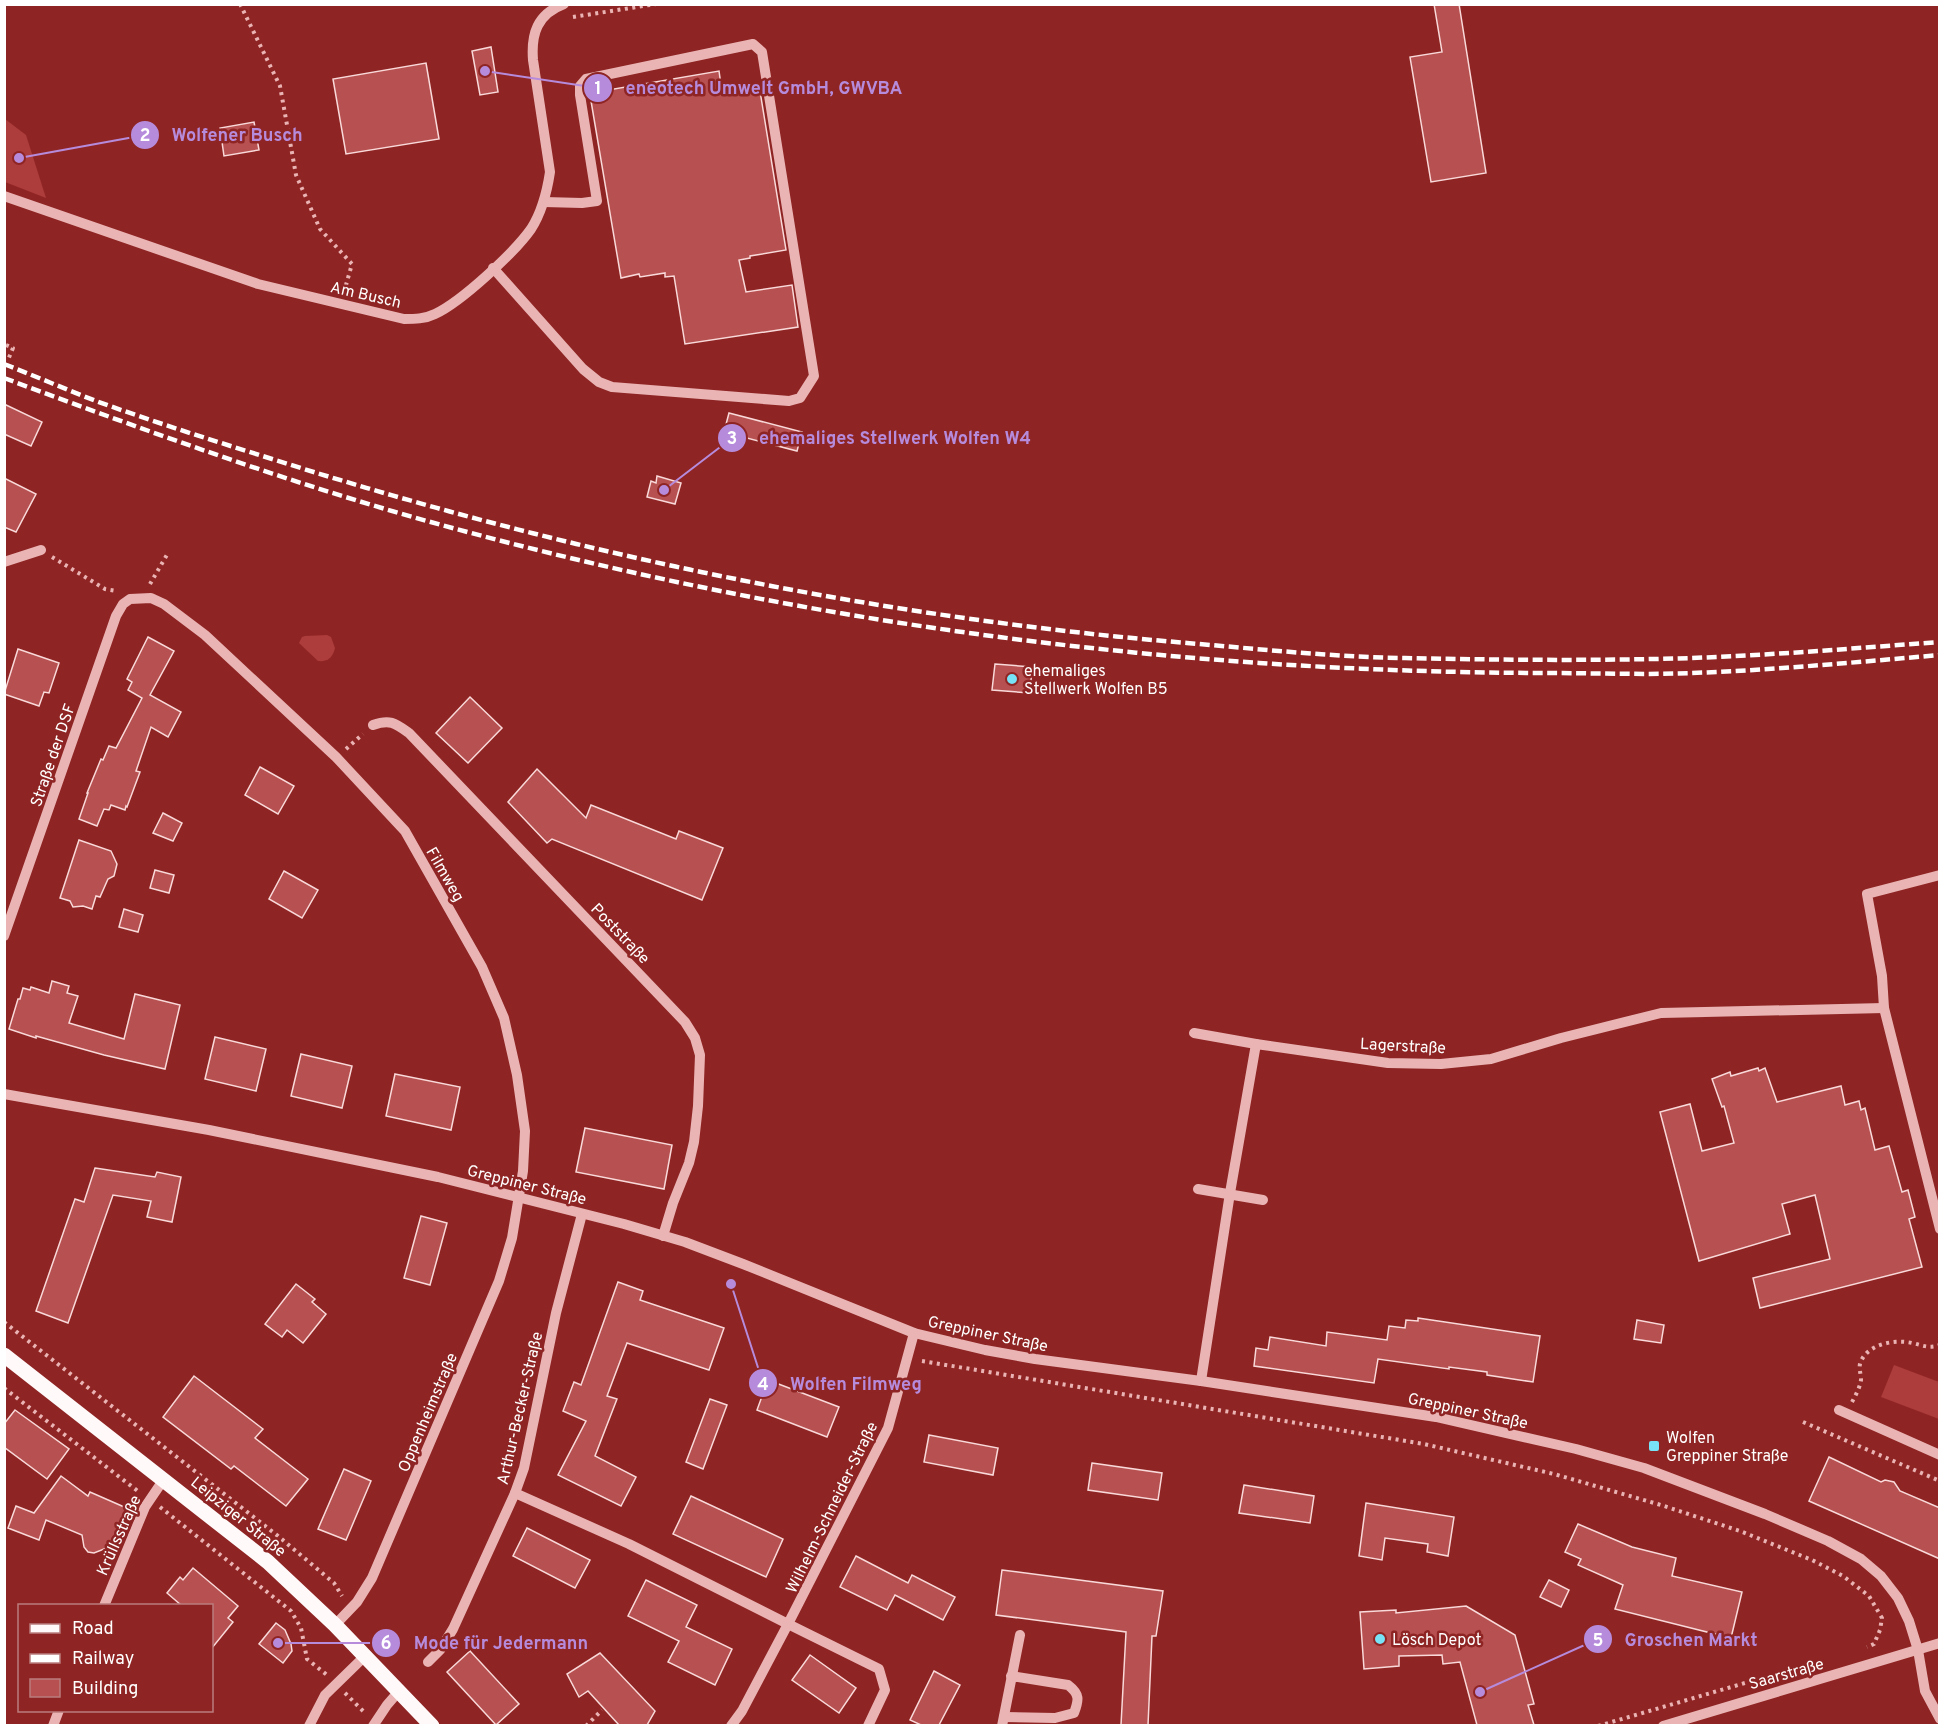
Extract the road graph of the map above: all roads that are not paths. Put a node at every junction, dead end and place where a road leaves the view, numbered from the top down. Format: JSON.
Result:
{"nodes":[{"id":1,"x":564,"y":4,"type":"edge"},
{"id":2,"x":4,"y":196,"type":"edge"},
{"id":3,"x":544,"y":202,"type":"junction"},
{"id":4,"x":493,"y":268,"type":"junction"},
{"id":5,"x":41,"y":550,"type":"road end"},
{"id":6,"x":4,"y":562,"type":"edge"},
{"id":7,"x":205,"y":635,"type":"joint"},
{"id":8,"x":374,"y":725,"type":"road end"},
{"id":9,"x":1940,"y":875,"type":"edge"},
{"id":10,"x":4,"y":936,"type":"edge"},
{"id":11,"x":1884,"y":1008,"type":"junction"},
{"id":12,"x":1194,"y":1034,"type":"dead end"},
{"id":13,"x":1256,"y":1044,"type":"junction"},
{"id":14,"x":4,"y":1094,"type":"edge"},
{"id":15,"x":1198,"y":1189,"type":"dead end"},
{"id":16,"x":1230,"y":1193,"type":"junction"},
{"id":17,"x":520,"y":1198,"type":"junction"},
{"id":18,"x":1263,"y":1200,"type":"dead end"},
{"id":19,"x":582,"y":1214,"type":"junction"},
{"id":20,"x":1940,"y":1229,"type":"edge"},
{"id":21,"x":663,"y":1236,"type":"junction"},
{"id":22,"x":914,"y":1333,"type":"junction"},
{"id":23,"x":4,"y":1355,"type":"edge"},
{"id":24,"x":1201,"y":1381,"type":"junction"},
{"id":25,"x":1843,"y":1412,"type":"road end"},
{"id":26,"x":1940,"y":1455,"type":"edge"},
{"id":27,"x":164,"y":1479,"type":"junction"},
{"id":28,"x":515,"y":1493,"type":"junction"},
{"id":29,"x":104,"y":1604,"type":"edge"},
{"id":30,"x":788,"y":1624,"type":"junction"},
{"id":31,"x":335,"y":1625,"type":"junction"},
{"id":32,"x":1020,"y":1635,"type":"dead end"},
{"id":33,"x":1940,"y":1643,"type":"edge"},
{"id":34,"x":1918,"y":1650,"type":"junction"},
{"id":35,"x":366,"y":1656,"type":"junction"},
{"id":36,"x":428,"y":1662,"type":"dead end"},
{"id":37,"x":1011,"y":1676,"type":"junction"},
{"id":38,"x":400,"y":1690,"type":"junction"},
{"id":39,"x":1940,"y":1719,"type":"edge"},
{"id":40,"x":1003,"y":1721,"type":"edge"},
{"id":41,"x":375,"y":1722,"type":"edge"},
{"id":42,"x":309,"y":1725,"type":"edge"},
{"id":43,"x":432,"y":1725,"type":"edge"},
{"id":44,"x":731,"y":1725,"type":"edge"},
{"id":45,"x":868,"y":1725,"type":"edge"},
{"id":46,"x":1663,"y":1725,"type":"edge"}],
"edges":[{"from":1,"to":3,"type":"street","name":"Am Busch"},
{"from":2,"to":4,"type":"street","name":"Am Busch"},
{"from":3,"to":4,"type":"street","name":"Am Busch"},
{"from":3,"to":4,"type":"street"},
{"from":5,"to":6,"type":"street"},
{"from":7,"to":10,"type":"street","name":"Straße der DSF"},
{"from":7,"to":17,"type":"street","name":"Filmweg"},
{"from":8,"to":21,"type":"street","name":"Poststraße"},
{"from":9,"to":11,"type":"street"},
{"from":11,"to":13,"type":"street","name":"Lagerstraße"},
{"from":11,"to":20,"type":"street"},
{"from":12,"to":13,"type":"street","name":"Lagerstraße"},
{"from":13,"to":16,"type":"street"},
{"from":14,"to":17,"type":"street","name":"Greppiner Straße"},
{"from":15,"to":16,"type":"street"},
{"from":16,"to":18,"type":"street"},
{"from":16,"to":24,"type":"street"},
{"from":17,"to":19,"type":"street","name":"Greppiner Straße"},
{"from":17,"to":31,"type":"street","name":"Oppenheimstraße"},
{"from":19,"to":21,"type":"street","name":"Greppiner Straße"},
{"from":19,"to":28,"type":"street","name":"Arthur-Becker-Straße"},
{"from":21,"to":22,"type":"street","name":"Greppiner Straße"},
{"from":22,"to":24,"type":"street","name":"Greppiner Straße"},
{"from":22,"to":30,"type":"street","name":"Wilhelm-Schneider-Straße"},
{"from":23,"to":27,"type":"main road","name":"Leipziger Straße"},
{"from":24,"to":34,"type":"street","name":"Greppiner Straße"},
{"from":25,"to":26,"type":"street"},
{"from":27,"to":29,"type":"street","name":"Krüllsstraße"},
{"from":27,"to":31,"type":"main road","name":"Leipziger Straße"},
{"from":28,"to":30,"type":"street"},
{"from":28,"to":36,"type":"street","name":"Arthur-Becker-Straße"},
{"from":30,"to":44,"type":"street","name":"Wilhelm-Schneider-Straße"},
{"from":30,"to":45,"type":"street"},
{"from":31,"to":35,"type":"main road","name":"Leipziger Straße"},
{"from":32,"to":37,"type":"street"},
{"from":33,"to":34,"type":"street","name":"Saarstraße"},
{"from":34,"to":39,"type":"street","name":"Greppiner Straße"},
{"from":34,"to":46,"type":"street","name":"Saarstraße"},
{"from":35,"to":38,"type":"main road","name":"Leipziger Straße"},
{"from":35,"to":42,"type":"street"},
{"from":37,"to":40,"type":"street"},
{"from":37,"to":40,"type":"street"},
{"from":38,"to":41,"type":"street"},
{"from":38,"to":43,"type":"main road","name":"Leipziger Straße"}]}
